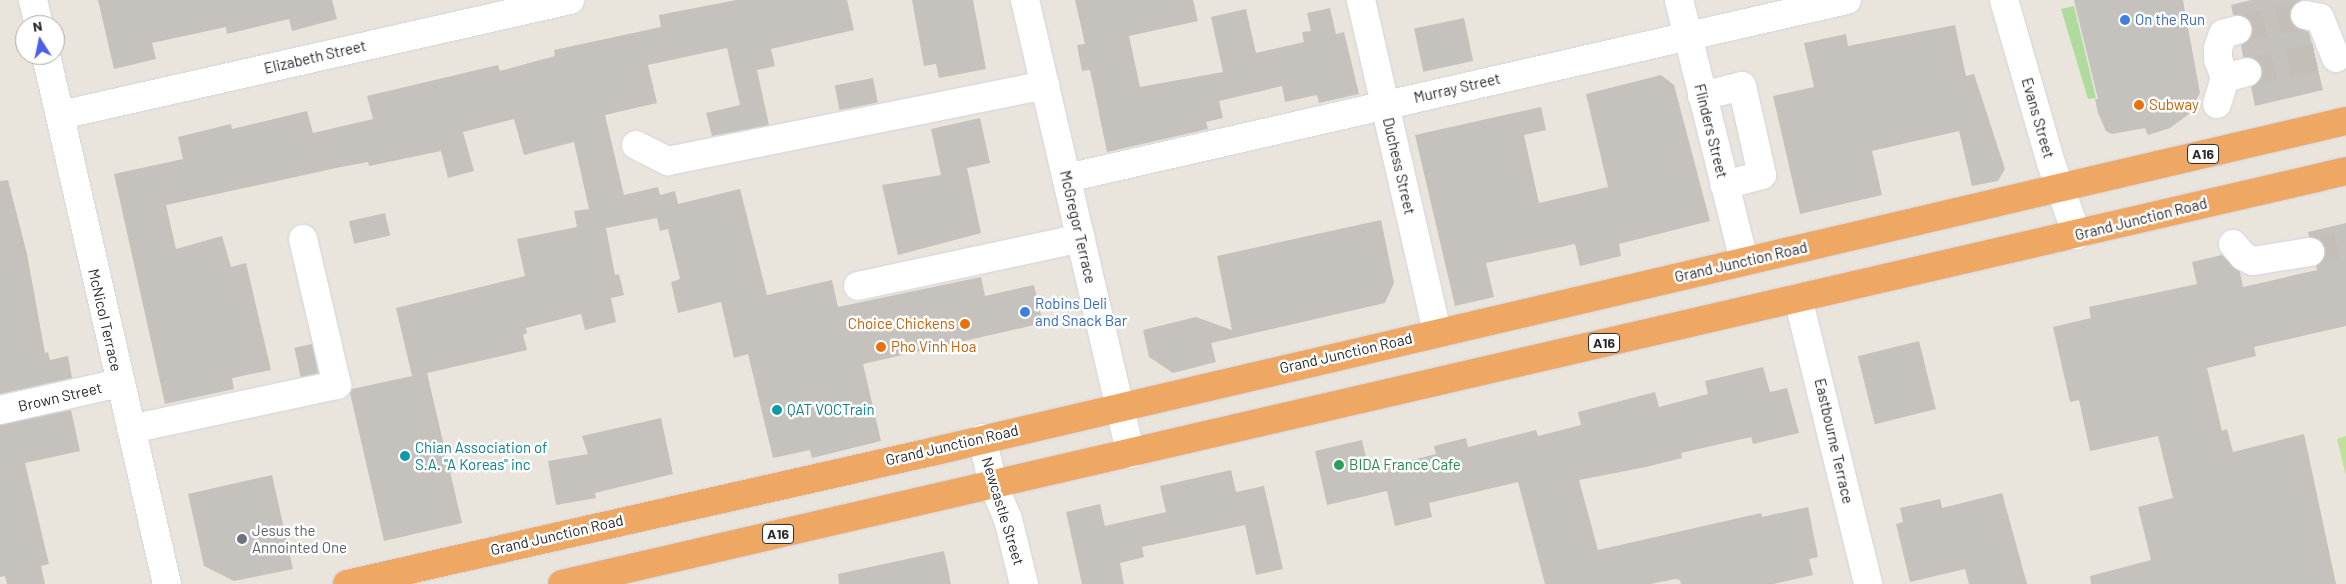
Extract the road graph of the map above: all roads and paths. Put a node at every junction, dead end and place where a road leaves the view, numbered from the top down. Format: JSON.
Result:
{"nodes":[{"id":1,"x":33,"y":0,"type":"edge"},
{"id":2,"x":570,"y":0,"type":"edge"},
{"id":3,"x":1025,"y":0,"type":"edge"},
{"id":4,"x":1361,"y":0,"type":"edge"},
{"id":5,"x":1679,"y":0,"type":"edge"},
{"id":6,"x":1847,"y":0,"type":"edge"},
{"id":7,"x":2004,"y":0,"type":"edge"},
{"id":8,"x":37,"y":15,"type":"edge"},
{"id":9,"x":2305,"y":15,"type":"dead end"},
{"id":10,"x":2237,"y":30,"type":"tunnel mouth"},
{"id":11,"x":1688,"y":37,"type":"junction"},
{"id":12,"x":2333,"y":57,"type":"edge"},
{"id":13,"x":49,"y":65,"type":"edge"},
{"id":14,"x":1045,"y":85,"type":"junction"},
{"id":15,"x":1702,"y":96,"type":"junction"},
{"id":16,"x":1386,"y":104,"type":"junction"},
{"id":17,"x":2217,"y":104,"type":"dead end"},
{"id":18,"x":61,"y":114,"type":"junction"},
{"id":19,"x":2346,"y":121,"type":"edge"},
{"id":20,"x":636,"y":145,"type":"dead end"},
{"id":21,"x":2346,"y":171,"type":"edge"},
{"id":22,"x":1067,"y":178,"type":"junction"},
{"id":23,"x":1724,"y":185,"type":"junction"},
{"id":24,"x":2061,"y":188,"type":"junction"},
{"id":25,"x":2077,"y":235,"type":"junction"},
{"id":26,"x":1081,"y":238,"type":"junction"},
{"id":27,"x":303,"y":239,"type":"dead end"},
{"id":28,"x":2233,"y":244,"type":"dead end"},
{"id":29,"x":2310,"y":252,"type":"tunnel mouth"},
{"id":30,"x":1744,"y":261,"type":"junction"},
{"id":31,"x":858,"y":286,"type":"dead end"},
{"id":32,"x":1798,"y":298,"type":"junction"},
{"id":33,"x":1437,"y":332,"type":"junction"},
{"id":34,"x":120,"y":383,"type":"junction"},
{"id":35,"x":1120,"y":406,"type":"junction"},
{"id":36,"x":0,"y":410,"type":"edge"},
{"id":37,"x":131,"y":429,"type":"junction"},
{"id":38,"x":982,"y":438,"type":"junction"},
{"id":39,"x":1131,"y":454,"type":"junction"},
{"id":40,"x":993,"y":484,"type":"junction"},
{"id":41,"x":167,"y":584,"type":"edge"},
{"id":42,"x":347,"y":584,"type":"edge"},
{"id":43,"x":562,"y":584,"type":"edge"},
{"id":44,"x":1024,"y":584,"type":"edge"},
{"id":45,"x":1868,"y":584,"type":"edge"}],
"edges":[{"from":1,"to":8,"type":"street"},
{"from":2,"to":18,"type":"street","name":"Elizabeth Street"},
{"from":3,"to":14,"type":"street","name":"McGregor Terrace"},
{"from":4,"to":16,"type":"street","name":"Duchess Street"},
{"from":5,"to":11,"type":"street","name":"Flinders Street"},
{"from":6,"to":11,"type":"street","name":"Murray Street"},
{"from":7,"to":24,"type":"street","name":"Evans Street"},
{"from":9,"to":12,"type":"street"},
{"from":10,"to":17,"type":"street"},
{"from":11,"to":15,"type":"street","name":"Flinders Street"},
{"from":11,"to":16,"type":"street","name":"Murray Street"},
{"from":13,"to":18,"type":"street","name":"McNicol Terrace"},
{"from":14,"to":20,"type":"street"},
{"from":14,"to":22,"type":"street","name":"McGregor Terrace"},
{"from":15,"to":23,"type":"street","name":"Flinders Street"},
{"from":15,"to":23,"type":"street"},
{"from":16,"to":22,"type":"street","name":"Murray Street"},
{"from":16,"to":33,"type":"street","name":"Duchess Street"},
{"from":18,"to":34,"type":"street","name":"McNicol Terrace"},
{"from":19,"to":24,"type":"highway","name":"Grand Junction Road","number":"A16"},
{"from":21,"to":25,"type":"highway","name":"Grand Junction Road","number":"A16"},
{"from":22,"to":26,"type":"street","name":"McGregor Terrace"},
{"from":23,"to":30,"type":"street","name":"Flinders Street"},
{"from":24,"to":25,"type":"street","name":"Evans Street"},
{"from":24,"to":30,"type":"highway","name":"Grand Junction Road","number":"A16"},
{"from":25,"to":32,"type":"highway","name":"Grand Junction Road","number":"A16"},
{"from":26,"to":31,"type":"street"},
{"from":26,"to":35,"type":"street","name":"McGregor Terrace"},
{"from":27,"to":37,"type":"street"},
{"from":28,"to":29,"type":"street"},
{"from":30,"to":33,"type":"highway","name":"Grand Junction Road","number":"A16"},
{"from":32,"to":39,"type":"highway","name":"Grand Junction Road","number":"A16"},
{"from":32,"to":45,"type":"street","name":"Eastbourne Terrace"},
{"from":33,"to":35,"type":"highway","name":"Grand Junction Road","number":"A16"},
{"from":34,"to":36,"type":"street","name":"Brown Street"},
{"from":34,"to":37,"type":"street","name":"McNicol Terrace"},
{"from":35,"to":38,"type":"highway","name":"Grand Junction Road","number":"A16"},
{"from":35,"to":39,"type":"street","name":"McGregor Terrace"},
{"from":37,"to":41,"type":"street","name":"McNicol Terrace"},
{"from":38,"to":40,"type":"street","name":"Newcastle Street"},
{"from":38,"to":42,"type":"highway","name":"Grand Junction Road","number":"A16"},
{"from":39,"to":40,"type":"highway","name":"Grand Junction Road","number":"A16"},
{"from":40,"to":43,"type":"highway","name":"Grand Junction Road","number":"A16"},
{"from":40,"to":44,"type":"street","name":"Newcastle Street"}]}
